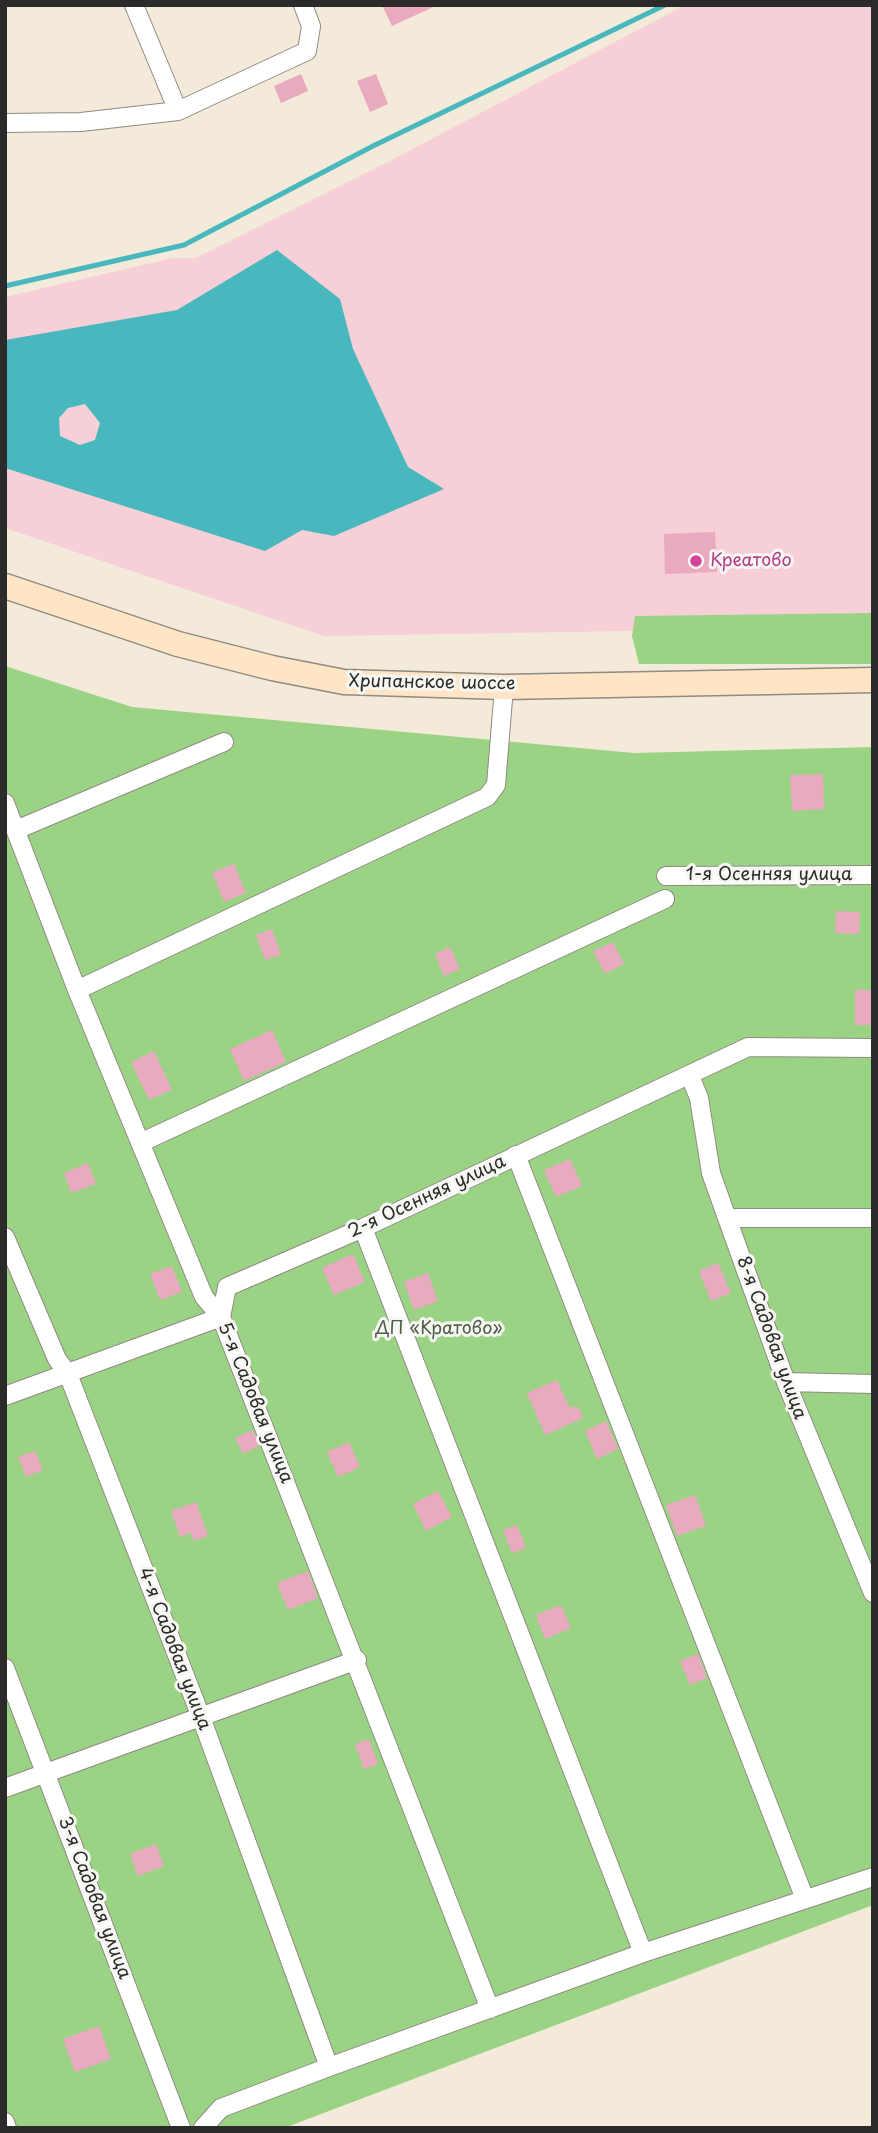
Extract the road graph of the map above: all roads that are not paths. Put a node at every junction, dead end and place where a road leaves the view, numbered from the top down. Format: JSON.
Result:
{"nodes":[{"id":1,"x":134,"y":5,"type":"edge"},
{"id":2,"x":303,"y":5,"type":"edge"},
{"id":3,"x":178,"y":111,"type":"junction"},
{"id":4,"x":5,"y":123,"type":"edge"},
{"id":5,"x":5,"y":586,"type":"edge"},
{"id":6,"x":873,"y":680,"type":"edge"},
{"id":7,"x":504,"y":687,"type":"junction"},
{"id":8,"x":224,"y":743,"type":"dead end"},
{"id":9,"x":5,"y":803,"type":"edge"},
{"id":10,"x":16,"y":830,"type":"junction"},
{"id":11,"x":873,"y":875,"type":"edge"},
{"id":12,"x":666,"y":876,"type":"dead end"},
{"id":13,"x":665,"y":899,"type":"dead end"},
{"id":14,"x":77,"y":990,"type":"junction"},
{"id":15,"x":873,"y":1048,"type":"edge"},
{"id":16,"x":690,"y":1076,"type":"junction"},
{"id":17,"x":140,"y":1143,"type":"junction"},
{"id":18,"x":516,"y":1154,"type":"junction"},
{"id":19,"x":727,"y":1218,"type":"junction"},
{"id":20,"x":873,"y":1218,"type":"edge"},
{"id":21,"x":363,"y":1228,"type":"junction"},
{"id":22,"x":5,"y":1237,"type":"edge"},
{"id":23,"x":221,"y":1317,"type":"junction"},
{"id":24,"x":68,"y":1374,"type":"junction"},
{"id":25,"x":786,"y":1382,"type":"junction"},
{"id":26,"x":873,"y":1384,"type":"edge"},
{"id":27,"x":5,"y":1396,"type":"edge"},
{"id":28,"x":873,"y":1593,"type":"edge"},
{"id":29,"x":357,"y":1660,"type":"junction"},
{"id":30,"x":5,"y":1668,"type":"edge"},
{"id":31,"x":201,"y":1717,"type":"junction"},
{"id":32,"x":47,"y":1773,"type":"junction"},
{"id":33,"x":5,"y":1788,"type":"edge"},
{"id":34,"x":873,"y":1877,"type":"edge"},
{"id":35,"x":805,"y":1899,"type":"junction"},
{"id":36,"x":643,"y":1953,"type":"junction"},
{"id":37,"x":490,"y":2009,"type":"junction"},
{"id":38,"x":329,"y":2067,"type":"junction"},
{"id":39,"x":5,"y":2122,"type":"edge"},
{"id":40,"x":7,"y":2128,"type":"edge"},
{"id":41,"x":181,"y":2128,"type":"edge"},
{"id":42,"x":203,"y":2128,"type":"edge"}],
"edges":[{"from":1,"to":3,"type":"street"},
{"from":2,"to":3,"type":"street"},
{"from":3,"to":4,"type":"street"},
{"from":5,"to":7,"type":"main road","name":"Хрипанское шоссе"},
{"from":6,"to":7,"type":"main road","name":"Хрипанское шоссе"},
{"from":7,"to":14,"type":"street"},
{"from":8,"to":10,"type":"street"},
{"from":9,"to":10,"type":"street","name":"5-я Садовая улица"},
{"from":10,"to":14,"type":"street","name":"5-я Садовая улица"},
{"from":11,"to":12,"type":"street","name":"1-я Осенняя улица"},
{"from":13,"to":17,"type":"street"},
{"from":14,"to":17,"type":"street","name":"5-я Садовая улица"},
{"from":15,"to":16,"type":"street","name":"2-я Осенняя улица"},
{"from":16,"to":18,"type":"street","name":"2-я Осенняя улица"},
{"from":16,"to":19,"type":"street","name":"8-я Садовая улица"},
{"from":17,"to":23,"type":"street","name":"5-я Садовая улица"},
{"from":18,"to":21,"type":"street","name":"2-я Осенняя улица"},
{"from":18,"to":35,"type":"street"},
{"from":19,"to":20,"type":"street"},
{"from":19,"to":25,"type":"street","name":"8-я Садовая улица"},
{"from":21,"to":23,"type":"street","name":"2-я Осенняя улица"},
{"from":21,"to":36,"type":"street"},
{"from":22,"to":24,"type":"street","name":"4-я Садовая улица"},
{"from":23,"to":24,"type":"street"},
{"from":23,"to":29,"type":"street","name":"5-я Садовая улица"},
{"from":24,"to":27,"type":"street"},
{"from":24,"to":31,"type":"street","name":"4-я Садовая улица"},
{"from":25,"to":26,"type":"street"},
{"from":25,"to":28,"type":"street","name":"8-я Садовая улица"},
{"from":29,"to":31,"type":"street"},
{"from":29,"to":37,"type":"street","name":"5-я Садовая улица"},
{"from":30,"to":32,"type":"street","name":"3-я Садовая улица"},
{"from":31,"to":32,"type":"street"},
{"from":31,"to":38,"type":"street","name":"4-я Садовая улица"},
{"from":32,"to":33,"type":"street"},
{"from":32,"to":41,"type":"street","name":"3-я Садовая улица"},
{"from":34,"to":35,"type":"street"},
{"from":35,"to":36,"type":"street"},
{"from":36,"to":37,"type":"street"},
{"from":37,"to":38,"type":"street"},
{"from":38,"to":42,"type":"street"},
{"from":39,"to":40,"type":"street"}]}
